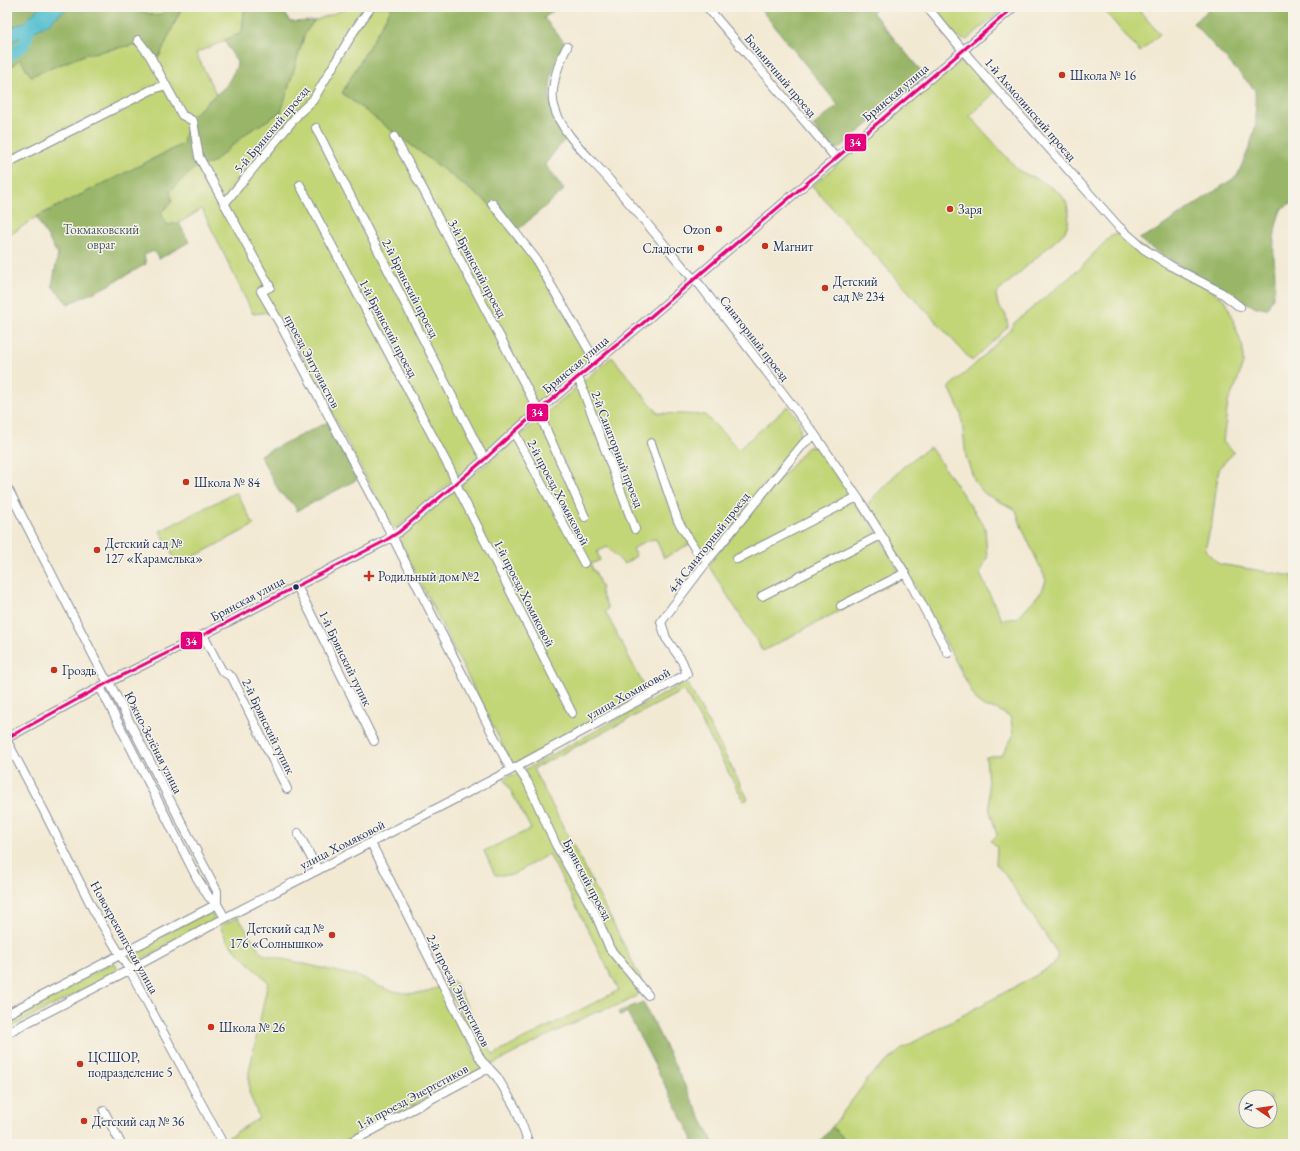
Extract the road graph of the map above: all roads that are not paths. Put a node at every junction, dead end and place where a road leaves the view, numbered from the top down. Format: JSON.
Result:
{"nodes":[{"id":1,"x":371,"y":7,"type":"edge"},
{"id":2,"x":707,"y":7,"type":"edge"},
{"id":3,"x":927,"y":7,"type":"edge"},
{"id":4,"x":1014,"y":7,"type":"edge"},
{"id":5,"x":138,"y":40,"type":"dead end"},
{"id":6,"x":567,"y":47,"type":"dead end"},
{"id":7,"x":963,"y":51,"type":"junction"},
{"id":8,"x":165,"y":85,"type":"junction"},
{"id":9,"x":316,"y":128,"type":"dead end"},
{"id":10,"x":394,"y":137,"type":"dead end"},
{"id":11,"x":836,"y":158,"type":"junction"},
{"id":12,"x":7,"y":164,"type":"edge"},
{"id":13,"x":300,"y":185,"type":"dead end"},
{"id":14,"x":492,"y":203,"type":"dead end"},
{"id":15,"x":224,"y":204,"type":"junction"},
{"id":16,"x":694,"y":279,"type":"junction"},
{"id":17,"x":1240,"y":307,"type":"dead end"},
{"id":18,"x":596,"y":362,"type":"junction"},
{"id":19,"x":578,"y":377,"type":"junction"},
{"id":20,"x":537,"y":412,"type":"junction"},
{"id":21,"x":514,"y":432,"type":"junction"},
{"id":22,"x":815,"y":435,"type":"junction"},
{"id":23,"x":652,"y":443,"type":"dead end"},
{"id":24,"x":485,"y":459,"type":"junction"},
{"id":25,"x":456,"y":483,"type":"junction"},
{"id":26,"x":7,"y":487,"type":"edge"},
{"id":27,"x":856,"y":497,"type":"junction"},
{"id":28,"x":585,"y":517,"type":"dead end"},
{"id":29,"x":635,"y":529,"type":"dead end"},
{"id":30,"x":881,"y":535,"type":"junction"},
{"id":31,"x":392,"y":536,"type":"junction"},
{"id":32,"x":737,"y":559,"type":"dead end"},
{"id":33,"x":708,"y":560,"type":"junction"},
{"id":34,"x":584,"y":563,"type":"dead end"},
{"id":35,"x":905,"y":573,"type":"junction"},
{"id":36,"x":297,"y":586,"type":"junction"},
{"id":37,"x":762,"y":596,"type":"dead end"},
{"id":38,"x":841,"y":606,"type":"dead end"},
{"id":39,"x":203,"y":635,"type":"junction"},
{"id":40,"x":948,"y":652,"type":"dead end"},
{"id":41,"x":687,"y":674,"type":"joint"},
{"id":42,"x":109,"y":682,"type":"junction"},
{"id":43,"x":100,"y":687,"type":"junction"},
{"id":44,"x":572,"y":713,"type":"dead end"},
{"id":45,"x":7,"y":738,"type":"edge"},
{"id":46,"x":374,"y":740,"type":"dead end"},
{"id":47,"x":7,"y":741,"type":"edge"},
{"id":48,"x":514,"y":769,"type":"junction"},
{"id":49,"x":287,"y":789,"type":"dead end"},
{"id":50,"x":298,"y":833,"type":"dead end"},
{"id":51,"x":371,"y":843,"type":"junction"},
{"id":52,"x":318,"y":870,"type":"junction"},
{"id":53,"x":218,"y":904,"type":"junction"},
{"id":54,"x":223,"y":919,"type":"junction"},
{"id":55,"x":120,"y":955,"type":"junction"},
{"id":56,"x":129,"y":970,"type":"junction"},
{"id":57,"x":648,"y":995,"type":"dead end"},
{"id":58,"x":7,"y":1014,"type":"edge"},
{"id":59,"x":7,"y":1033,"type":"edge"},
{"id":60,"x":489,"y":1068,"type":"junction"},
{"id":61,"x":104,"y":1110,"type":"dead end"},
{"id":62,"x":121,"y":1144,"type":"edge"},
{"id":63,"x":223,"y":1144,"type":"edge"},
{"id":64,"x":347,"y":1144,"type":"edge"},
{"id":65,"x":530,"y":1144,"type":"edge"}],
"edges":[{"from":1,"to":15,"type":"street","name":"5-й Брянский проезд"},
{"from":2,"to":11,"type":"street","name":"Больничный проезд"},
{"from":3,"to":7,"type":"street","name":"1-й Акмолинский проезд"},
{"from":4,"to":7,"type":"street","name":"Брянская улица"},
{"from":5,"to":8,"type":"street"},
{"from":6,"to":16,"type":"street","name":"Санаторный проезд"},
{"from":7,"to":11,"type":"street","name":"Брянская улица"},
{"from":7,"to":17,"type":"street","name":"1-й Акмолинский проезд"},
{"from":8,"to":12,"type":"street"},
{"from":8,"to":15,"type":"street"},
{"from":9,"to":24,"type":"street","name":"2-й Брянский проезд"},
{"from":10,"to":20,"type":"street","name":"3-й Брянский проезд"},
{"from":11,"to":16,"type":"street","name":"Брянская улица"},
{"from":13,"to":25,"type":"street","name":"1-й Брянский проезд"},
{"from":14,"to":18,"type":"street"},
{"from":15,"to":31,"type":"street","name":"проезд Энтузиастов"},
{"from":16,"to":18,"type":"street","name":"Брянская улица"},
{"from":16,"to":22,"type":"street","name":"Санаторный проезд"},
{"from":18,"to":19,"type":"street","name":"Брянская улица"},
{"from":19,"to":20,"type":"street","name":"Брянская улица"},
{"from":19,"to":29,"type":"street","name":"2-й Санаторный проезд"},
{"from":20,"to":21,"type":"street","name":"Брянская улица"},
{"from":20,"to":28,"type":"street","name":"3-й Брянский проезд"},
{"from":21,"to":24,"type":"street","name":"Брянская улица"},
{"from":21,"to":34,"type":"street","name":"2-й проезд Хомяковой"},
{"from":22,"to":27,"type":"street","name":"Санаторный проезд"},
{"from":22,"to":33,"type":"street","name":"4-й Санаторный проезд"},
{"from":23,"to":33,"type":"street"},
{"from":24,"to":25,"type":"street","name":"Брянская улица"},
{"from":25,"to":31,"type":"street","name":"Брянская улица"},
{"from":25,"to":44,"type":"street","name":"1-й проезд Хомяковой"},
{"from":26,"to":42,"type":"street","name":"Южно-Зелёная улица"},
{"from":27,"to":30,"type":"street","name":"Санаторный проезд"},
{"from":27,"to":32,"type":"street"},
{"from":30,"to":35,"type":"street","name":"Санаторный проезд"},
{"from":30,"to":37,"type":"street"},
{"from":31,"to":36,"type":"street","name":"Брянская улица"},
{"from":31,"to":48,"type":"street","name":"Брянский проезд"},
{"from":33,"to":41,"type":"street","name":"4-й Санаторный проезд"},
{"from":35,"to":38,"type":"street"},
{"from":35,"to":40,"type":"street","name":"Санаторный проезд"},
{"from":36,"to":39,"type":"street","name":"Брянская улица"},
{"from":36,"to":46,"type":"street","name":"1-й Брянский тупик"},
{"from":39,"to":42,"type":"street","name":"Брянская улица"},
{"from":39,"to":49,"type":"street","name":"2-й Брянский тупик"},
{"from":41,"to":48,"type":"street","name":"улица Хомяковой"},
{"from":42,"to":43,"type":"street","name":"Брянская улица"},
{"from":42,"to":53,"type":"street","name":"Южно-Зелёная улица"},
{"from":43,"to":45,"type":"street","name":"Брянская улица"},
{"from":43,"to":53,"type":"street","name":"Южно-Зелёная улица"},
{"from":47,"to":55,"type":"street","name":"Новокрекингская улица"},
{"from":48,"to":51,"type":"street","name":"улица Хомяковой"},
{"from":48,"to":57,"type":"street","name":"Брянский проезд"},
{"from":50,"to":52,"type":"street"},
{"from":51,"to":52,"type":"street","name":"улица Хомяковой"},
{"from":51,"to":60,"type":"street","name":"2-й проезд Энергетиков"},
{"from":52,"to":54,"type":"street","name":"улица Хомяковой"},
{"from":53,"to":54,"type":"street","name":"Южно-Зелёная улица"},
{"from":53,"to":55,"type":"street"},
{"from":54,"to":56,"type":"street","name":"улица Хомяковой"},
{"from":55,"to":56,"type":"street","name":"Новокрекингская улица"},
{"from":55,"to":58,"type":"street"},
{"from":56,"to":59,"type":"street","name":"улица Хомяковой"},
{"from":56,"to":63,"type":"street","name":"Новокрекингская улица"},
{"from":60,"to":64,"type":"street","name":"1-й проезд Энергетиков"},
{"from":60,"to":65,"type":"street","name":"2-й проезд Энергетиков"},
{"from":61,"to":62,"type":"street"}]}
